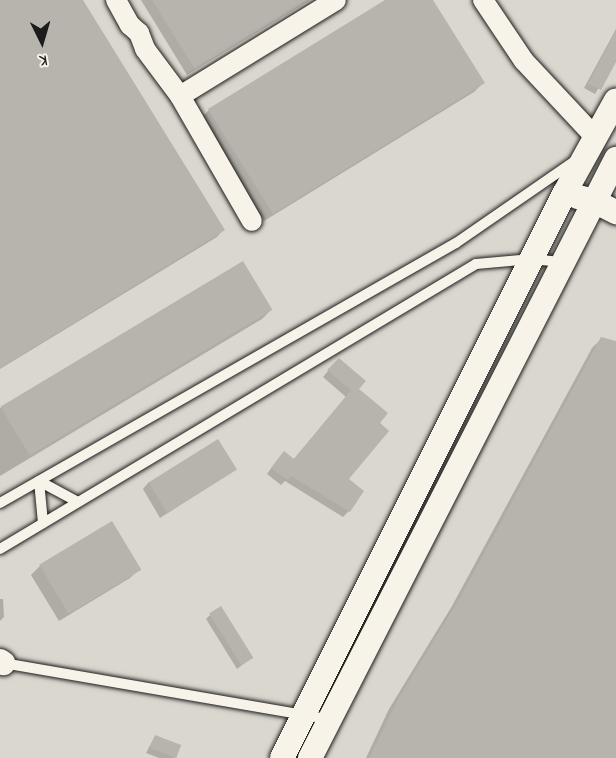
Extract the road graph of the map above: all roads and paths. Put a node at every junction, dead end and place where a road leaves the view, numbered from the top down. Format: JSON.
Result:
{"nodes":[{"id":1,"x":116,"y":0,"type":"edge"},
{"id":2,"x":336,"y":0,"type":"edge"},
{"id":3,"x":483,"y":0,"type":"edge"},
{"id":4,"x":180,"y":96,"type":"junction"},
{"id":5,"x":616,"y":100,"type":"edge"},
{"id":6,"x":590,"y":146,"type":"junction"},
{"id":7,"x":614,"y":167,"type":"edge"},
{"id":8,"x":564,"y":194,"type":"junction"},
{"id":9,"x":594,"y":201,"type":"junction"},
{"id":10,"x":616,"y":212,"type":"edge"},
{"id":11,"x":252,"y":221,"type":"dead end"},
{"id":12,"x":532,"y":259,"type":"junction"},
{"id":13,"x":562,"y":262,"type":"junction"},
{"id":14,"x":39,"y":481,"type":"junction"},
{"id":15,"x":78,"y":502,"type":"junction"},
{"id":16,"x":0,"y":503,"type":"edge"},
{"id":17,"x":43,"y":523,"type":"junction"},
{"id":18,"x":0,"y":549,"type":"edge"},
{"id":19,"x":1,"y":662,"type":"edge"},
{"id":20,"x":316,"y":716,"type":"junction"},
{"id":21,"x":282,"y":758,"type":"edge"},
{"id":22,"x":310,"y":758,"type":"edge"}],
"edges":[{"from":1,"to":4,"type":"street"},
{"from":2,"to":4,"type":"street"},
{"from":3,"to":6,"type":"street"},
{"from":4,"to":11,"type":"street"},
{"from":5,"to":6,"type":"street"},
{"from":6,"to":7,"type":"street"},
{"from":6,"to":8,"type":"street"},
{"from":6,"to":14,"type":"lane"},
{"from":7,"to":9,"type":"street"},
{"from":8,"to":9,"type":"street"},
{"from":8,"to":12,"type":"street"},
{"from":9,"to":10,"type":"street"},
{"from":9,"to":13,"type":"street"},
{"from":12,"to":13,"type":"lane"},
{"from":12,"to":15,"type":"lane"},
{"from":12,"to":20,"type":"street"},
{"from":13,"to":20,"type":"street"},
{"from":14,"to":15,"type":"lane"},
{"from":14,"to":16,"type":"lane"},
{"from":14,"to":17,"type":"lane"},
{"from":15,"to":17,"type":"lane"},
{"from":17,"to":18,"type":"lane"},
{"from":19,"to":20,"type":"lane"},
{"from":20,"to":21,"type":"street"},
{"from":20,"to":22,"type":"street"}]}
